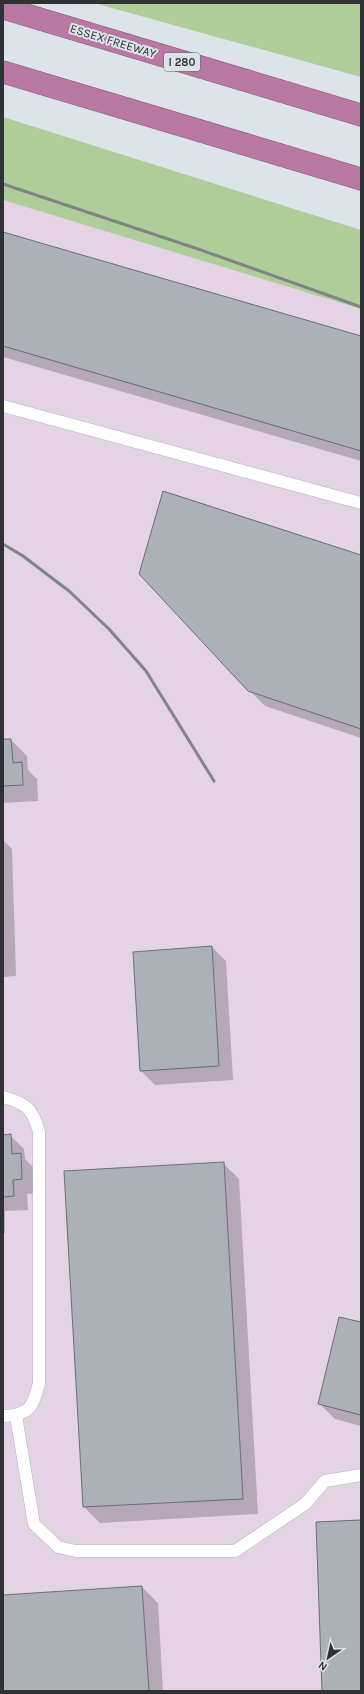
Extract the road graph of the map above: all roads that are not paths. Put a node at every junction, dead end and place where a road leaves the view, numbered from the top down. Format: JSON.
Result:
{"nodes":[{"id":1,"x":3,"y":8,"type":"edge"},
{"id":2,"x":3,"y":72,"type":"edge"},
{"id":3,"x":361,"y":116,"type":"edge"},
{"id":4,"x":361,"y":179,"type":"edge"},
{"id":5,"x":3,"y":406,"type":"edge"},
{"id":6,"x":361,"y":502,"type":"edge"},
{"id":7,"x":3,"y":1097,"type":"edge"},
{"id":8,"x":3,"y":1416,"type":"edge"},
{"id":9,"x":16,"y":1416,"type":"junction"},
{"id":10,"x":361,"y":1475,"type":"edge"}],
"edges":[{"from":1,"to":3,"type":"highway","name":"ESSEX FREEWAY","number":"I 280"},
{"from":2,"to":4,"type":"highway"},
{"from":5,"to":6,"type":"lane"},
{"from":7,"to":9,"type":"lane"},
{"from":8,"to":9,"type":"lane"},
{"from":9,"to":10,"type":"lane"}]}
